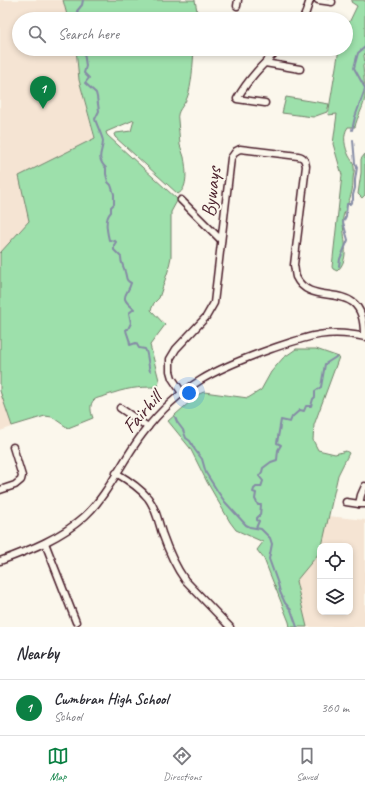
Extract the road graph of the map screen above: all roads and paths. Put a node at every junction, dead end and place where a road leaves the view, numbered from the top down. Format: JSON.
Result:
{"nodes":[{"id":1,"x":310,"y":0,"type":"edge"},
{"id":2,"x":318,"y":0,"type":"edge"},
{"id":3,"x":332,"y":2,"type":"dead end"},
{"id":4,"x":306,"y":12,"type":"edge"},
{"id":5,"x":272,"y":56,"type":"edge"},
{"id":6,"x":265,"y":63,"type":"junction"},
{"id":7,"x":300,"y":69,"type":"dead end"},
{"id":8,"x":265,"y":102,"type":"dead end"},
{"id":9,"x":181,"y":200,"type":"dead end"},
{"id":10,"x":221,"y":240,"type":"junction"},
{"id":11,"x":364,"y":336,"type":"edge"},
{"id":12,"x":182,"y":393,"type":"junction"},
{"id":13,"x":120,"y":408,"type":"dead end"},
{"id":14,"x":148,"y":427,"type":"junction"},
{"id":15,"x":13,"y":447,"type":"dead end"},
{"id":16,"x":116,"y":472,"type":"junction"},
{"id":17,"x":365,"y":486,"type":"edge"},
{"id":18,"x":0,"y":490,"type":"edge"},
{"id":19,"x":346,"y":502,"type":"dead end"},
{"id":20,"x":362,"y":504,"type":"edge"},
{"id":21,"x":45,"y":543,"type":"junction"},
{"id":22,"x":0,"y":561,"type":"edge"},
{"id":23,"x":76,"y":622,"type":"dead end"},
{"id":24,"x":230,"y":627,"type":"edge"}],
"edges":[{"from":1,"to":4,"type":"street"},
{"from":2,"to":3,"type":"street"},
{"from":5,"to":6,"type":"street"},
{"from":6,"to":7,"type":"street"},
{"from":6,"to":8,"type":"street"},
{"from":9,"to":10,"type":"street"},
{"from":10,"to":11,"type":"street","name":"Byways"},
{"from":10,"to":12,"type":"street","name":"Byways"},
{"from":11,"to":12,"type":"street","name":"Fairhill"},
{"from":12,"to":14,"type":"street","name":"Fairhill"},
{"from":13,"to":14,"type":"street"},
{"from":14,"to":16,"type":"street","name":"Fairhill"},
{"from":15,"to":18,"type":"street"},
{"from":16,"to":21,"type":"street","name":"Fairhill"},
{"from":16,"to":24,"type":"street"},
{"from":17,"to":20,"type":"street"},
{"from":19,"to":20,"type":"street"},
{"from":21,"to":22,"type":"street","name":"Fairhill"},
{"from":21,"to":23,"type":"street"}]}
